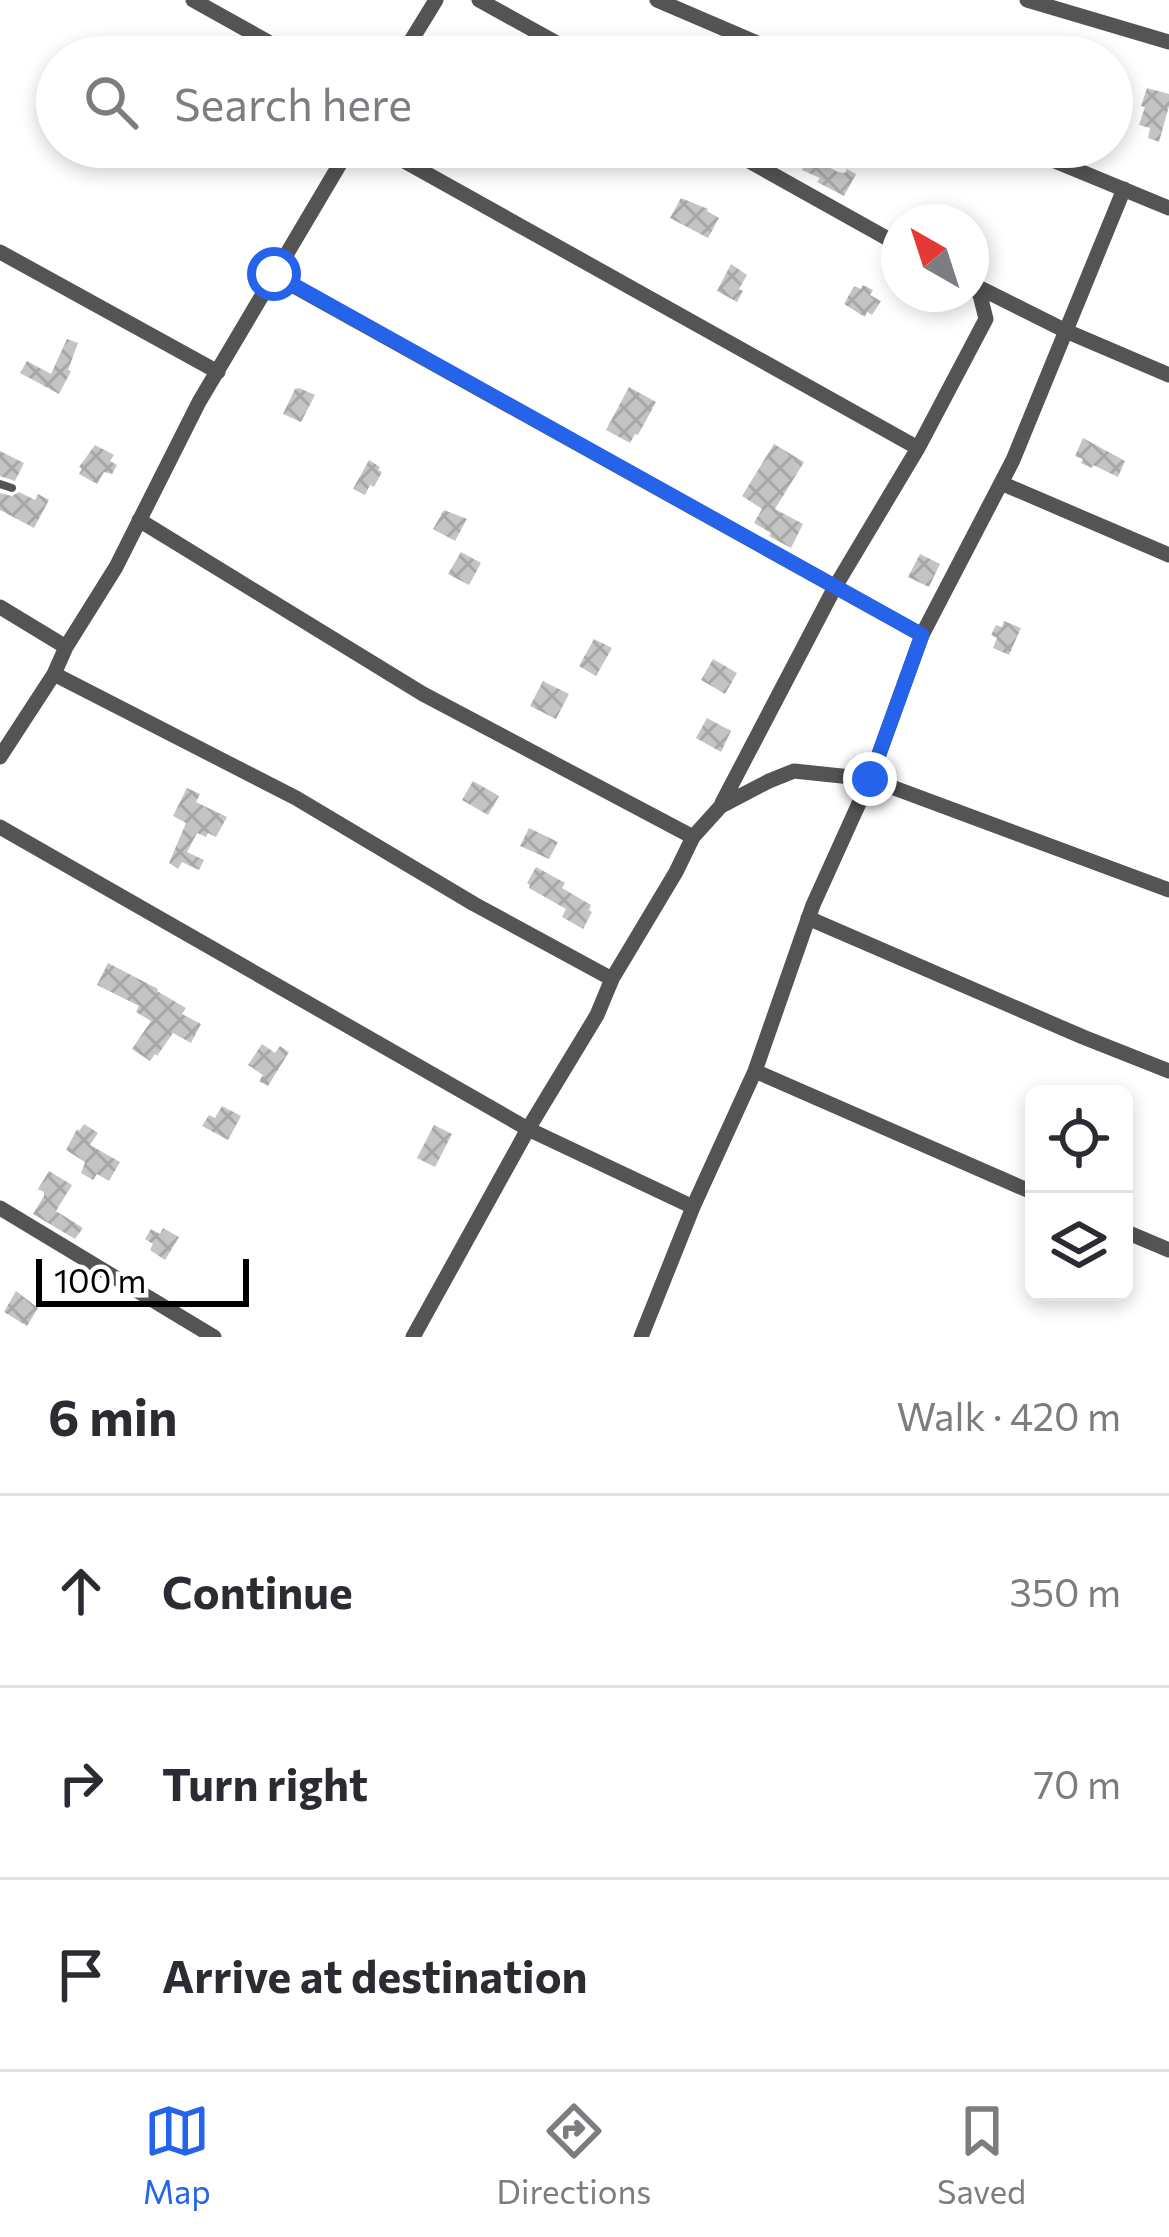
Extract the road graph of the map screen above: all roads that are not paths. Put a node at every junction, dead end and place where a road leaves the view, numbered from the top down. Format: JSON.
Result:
{"nodes":[{"id":1,"x":193,"y":0,"type":"edge"},
{"id":2,"x":436,"y":0,"type":"edge"},
{"id":3,"x":479,"y":0,"type":"edge"},
{"id":4,"x":657,"y":0,"type":"edge"},
{"id":5,"x":1035,"y":1,"type":"edge"},
{"id":6,"x":257,"y":36,"type":"edge"},
{"id":7,"x":413,"y":36,"type":"edge"},
{"id":8,"x":544,"y":36,"type":"edge"},
{"id":9,"x":741,"y":36,"type":"edge"},
{"id":10,"x":1169,"y":42,"type":"edge"},
{"id":11,"x":337,"y":168,"type":"edge"},
{"id":12,"x":417,"y":168,"type":"edge"},
{"id":13,"x":762,"y":168,"type":"edge"},
{"id":14,"x":1072,"y":168,"type":"edge"},
{"id":15,"x":1124,"y":189,"type":"junction"},
{"id":16,"x":1169,"y":208,"type":"edge"},
{"id":17,"x":881,"y":235,"type":"edge"},
{"id":18,"x":0,"y":252,"type":"edge"},
{"id":19,"x":274,"y":274,"type":"junction"},
{"id":20,"x":989,"y":292,"type":"edge"},
{"id":21,"x":984,"y":312,"type":"edge"},
{"id":22,"x":1066,"y":331,"type":"junction"},
{"id":23,"x":218,"y":372,"type":"junction"},
{"id":24,"x":1169,"y":375,"type":"edge"},
{"id":25,"x":918,"y":448,"type":"junction"},
{"id":26,"x":1001,"y":483,"type":"junction"},
{"id":27,"x":0,"y":484,"type":"edge"},
{"id":28,"x":12,"y":488,"type":"dead end"},
{"id":29,"x":139,"y":520,"type":"junction"},
{"id":30,"x":1169,"y":555,"type":"edge"},
{"id":31,"x":835,"y":587,"type":"junction"},
{"id":32,"x":0,"y":607,"type":"edge"},
{"id":33,"x":922,"y":635,"type":"junction"},
{"id":34,"x":65,"y":647,"type":"junction"},
{"id":35,"x":54,"y":674,"type":"junction"},
{"id":36,"x":0,"y":757,"type":"edge"},
{"id":37,"x":870,"y":779,"type":"junction"},
{"id":38,"x":721,"y":806,"type":"junction"},
{"id":39,"x":0,"y":827,"type":"edge"},
{"id":40,"x":693,"y":837,"type":"junction"},
{"id":41,"x":1169,"y":890,"type":"edge"},
{"id":42,"x":808,"y":918,"type":"junction"},
{"id":43,"x":612,"y":979,"type":"junction"},
{"id":44,"x":755,"y":1071,"type":"junction"},
{"id":45,"x":1169,"y":1071,"type":"edge"},
{"id":46,"x":528,"y":1129,"type":"junction"},
{"id":47,"x":1025,"y":1189,"type":"edge"},
{"id":48,"x":693,"y":1207,"type":"junction"},
{"id":49,"x":0,"y":1208,"type":"edge"},
{"id":50,"x":1133,"y":1236,"type":"edge"},
{"id":51,"x":1169,"y":1250,"type":"edge"},
{"id":52,"x":214,"y":1337,"type":"edge"},
{"id":53,"x":413,"y":1337,"type":"edge"},
{"id":54,"x":641,"y":1337,"type":"edge"}],
"edges":[{"from":1,"to":6,"type":"street"},
{"from":2,"to":7,"type":"street"},
{"from":3,"to":8,"type":"street"},
{"from":4,"to":9,"type":"street"},
{"from":5,"to":10,"type":"street"},
{"from":11,"to":19,"type":"street"},
{"from":12,"to":25,"type":"street"},
{"from":13,"to":17,"type":"street"},
{"from":14,"to":15,"type":"street"},
{"from":15,"to":16,"type":"street"},
{"from":15,"to":22,"type":"street"},
{"from":18,"to":23,"type":"street"},
{"from":19,"to":23,"type":"street"},
{"from":19,"to":31,"type":"street"},
{"from":20,"to":22,"type":"street"},
{"from":21,"to":25,"type":"street"},
{"from":22,"to":24,"type":"street"},
{"from":22,"to":26,"type":"street"},
{"from":23,"to":29,"type":"street"},
{"from":25,"to":31,"type":"street"},
{"from":26,"to":30,"type":"street"},
{"from":26,"to":33,"type":"street"},
{"from":27,"to":28,"type":"lane"},
{"from":29,"to":34,"type":"street"},
{"from":29,"to":40,"type":"street"},
{"from":31,"to":33,"type":"street"},
{"from":31,"to":38,"type":"street"},
{"from":32,"to":34,"type":"street"},
{"from":33,"to":37,"type":"street"},
{"from":34,"to":35,"type":"street"},
{"from":35,"to":36,"type":"street"},
{"from":35,"to":43,"type":"street"},
{"from":37,"to":38,"type":"street"},
{"from":37,"to":41,"type":"street"},
{"from":37,"to":42,"type":"street"},
{"from":38,"to":40,"type":"street"},
{"from":39,"to":46,"type":"street"},
{"from":40,"to":43,"type":"street"},
{"from":42,"to":44,"type":"street"},
{"from":42,"to":45,"type":"street"},
{"from":43,"to":46,"type":"street"},
{"from":44,"to":47,"type":"street"},
{"from":44,"to":48,"type":"street"},
{"from":46,"to":48,"type":"street"},
{"from":46,"to":53,"type":"street"},
{"from":48,"to":54,"type":"street"},
{"from":49,"to":52,"type":"street"},
{"from":50,"to":51,"type":"street"}]}
